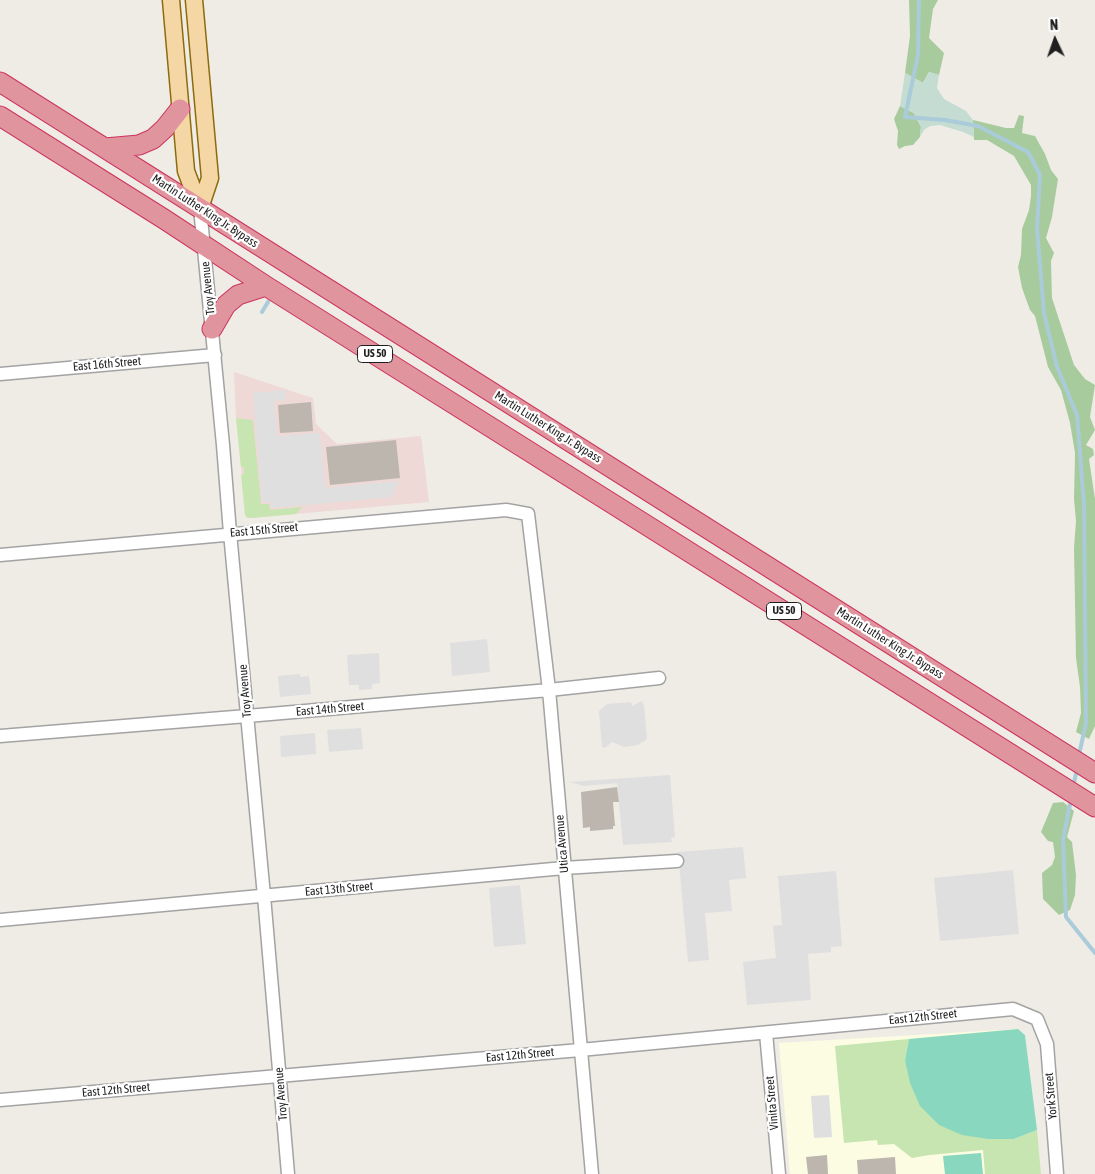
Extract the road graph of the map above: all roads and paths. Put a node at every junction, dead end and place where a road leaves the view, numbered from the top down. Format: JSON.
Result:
{"nodes":[{"id":1,"x":171,"y":0,"type":"edge"},
{"id":2,"x":194,"y":0,"type":"edge"},
{"id":3,"x":0,"y":82,"type":"edge"},
{"id":4,"x":180,"y":109,"type":"junction"},
{"id":5,"x":0,"y":116,"type":"edge"},
{"id":6,"x":105,"y":148,"type":"junction"},
{"id":7,"x":200,"y":208,"type":"junction"},
{"id":8,"x":203,"y":245,"type":"junction"},
{"id":9,"x":266,"y":286,"type":"junction"},
{"id":10,"x":212,"y":329,"type":"junction"},
{"id":11,"x":215,"y":355,"type":"junction"},
{"id":12,"x":0,"y":374,"type":"edge"},
{"id":13,"x":528,"y":514,"type":"joint"},
{"id":14,"x":230,"y":533,"type":"junction"},
{"id":15,"x":0,"y":555,"type":"edge"},
{"id":16,"x":659,"y":678,"type":"dead end"},
{"id":17,"x":548,"y":690,"type":"junction"},
{"id":18,"x":247,"y":716,"type":"junction"},
{"id":19,"x":0,"y":736,"type":"edge"},
{"id":20,"x":1095,"y":773,"type":"edge"},
{"id":21,"x":1094,"y":806,"type":"edge"},
{"id":22,"x":677,"y":861,"type":"dead end"},
{"id":23,"x":564,"y":868,"type":"junction"},
{"id":24,"x":264,"y":896,"type":"junction"},
{"id":25,"x":0,"y":920,"type":"edge"},
{"id":26,"x":1037,"y":1019,"type":"joint"},
{"id":27,"x":766,"y":1033,"type":"junction"},
{"id":28,"x":580,"y":1050,"type":"junction"},
{"id":29,"x":280,"y":1075,"type":"junction"},
{"id":30,"x":0,"y":1100,"type":"edge"},
{"id":31,"x":288,"y":1174,"type":"edge"},
{"id":32,"x":592,"y":1174,"type":"edge"},
{"id":33,"x":779,"y":1174,"type":"edge"},
{"id":34,"x":1057,"y":1174,"type":"edge"}],
"edges":[{"from":1,"to":4,"type":"main road","name":"Troy Avenue"},
{"from":2,"to":7,"type":"main road","name":"Troy Avenue"},
{"from":3,"to":6,"type":"highway","name":"Martin Luther King Jr. Bypass","number":"US 50"},
{"from":4,"to":6,"type":"highway"},
{"from":4,"to":7,"type":"main road","name":"Troy Avenue"},
{"from":5,"to":8,"type":"highway","number":"US 50"},
{"from":6,"to":7,"type":"highway","name":"Martin Luther King Jr. Bypass","number":"US 50"},
{"from":7,"to":8,"type":"street","name":"Troy Avenue"},
{"from":7,"to":20,"type":"highway","name":"Martin Luther King Jr. Bypass","number":"US 50"},
{"from":8,"to":9,"type":"highway","number":"US 50"},
{"from":8,"to":10,"type":"street","name":"Troy Avenue"},
{"from":9,"to":10,"type":"highway"},
{"from":9,"to":21,"type":"highway","number":"US 50"},
{"from":10,"to":11,"type":"street","name":"Troy Avenue"},
{"from":11,"to":12,"type":"street","name":"East 16th Street"},
{"from":11,"to":14,"type":"street","name":"Troy Avenue"},
{"from":13,"to":14,"type":"street","name":"East 15th Street"},
{"from":13,"to":17,"type":"street","name":"Utica Avenue"},
{"from":14,"to":15,"type":"street","name":"East 15th Street"},
{"from":14,"to":18,"type":"street","name":"Troy Avenue"},
{"from":16,"to":17,"type":"street","name":"East 14th Street"},
{"from":17,"to":18,"type":"street","name":"East 14th Street"},
{"from":17,"to":23,"type":"street","name":"Utica Avenue"},
{"from":18,"to":19,"type":"street","name":"East 14th Street"},
{"from":18,"to":24,"type":"street","name":"Troy Avenue"},
{"from":22,"to":23,"type":"street","name":"East 13th Street"},
{"from":23,"to":24,"type":"street","name":"East 13th Street"},
{"from":23,"to":28,"type":"street","name":"Utica Avenue"},
{"from":24,"to":25,"type":"street","name":"East 13th Street"},
{"from":24,"to":29,"type":"street","name":"Troy Avenue"},
{"from":26,"to":27,"type":"street","name":"East 12th Street"},
{"from":26,"to":34,"type":"street","name":"York Street"},
{"from":27,"to":28,"type":"street","name":"East 12th Street"},
{"from":27,"to":33,"type":"street","name":"Vinita Street"},
{"from":28,"to":29,"type":"street","name":"East 12th Street"},
{"from":28,"to":32,"type":"street","name":"Utica Avenue"},
{"from":29,"to":30,"type":"street","name":"East 12th Street"},
{"from":29,"to":31,"type":"street","name":"Troy Avenue"}]}
